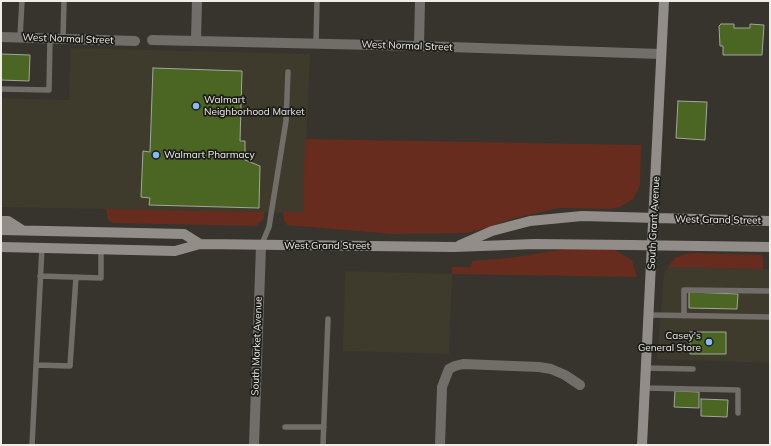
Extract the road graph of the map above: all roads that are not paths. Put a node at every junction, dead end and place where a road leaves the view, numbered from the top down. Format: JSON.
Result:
{"nodes":[{"id":1,"x":22,"y":1,"type":"edge"},
{"id":2,"x":64,"y":1,"type":"edge"},
{"id":3,"x":197,"y":1,"type":"edge"},
{"id":4,"x":317,"y":1,"type":"edge"},
{"id":5,"x":420,"y":1,"type":"edge"},
{"id":6,"x":664,"y":1,"type":"edge"},
{"id":7,"x":1,"y":37,"type":"edge"},
{"id":8,"x":20,"y":38,"type":"junction"},
{"id":9,"x":50,"y":38,"type":"junction"},
{"id":10,"x":63,"y":39,"type":"junction"},
{"id":11,"x":152,"y":40,"type":"dead end"},
{"id":12,"x":135,"y":41,"type":"dead end"},
{"id":13,"x":196,"y":41,"type":"junction"},
{"id":14,"x":316,"y":43,"type":"junction"},
{"id":15,"x":419,"y":46,"type":"junction"},
{"id":16,"x":661,"y":54,"type":"junction"},
{"id":17,"x":288,"y":72,"type":"dead end"},
{"id":18,"x":1,"y":89,"type":"edge"},
{"id":19,"x":654,"y":218,"type":"junction"},
{"id":20,"x":1,"y":221,"type":"edge"},
{"id":21,"x":770,"y":221,"type":"edge"},
{"id":22,"x":1,"y":230,"type":"edge"},
{"id":23,"x":22,"y":230,"type":"junction"},
{"id":24,"x":200,"y":244,"type":"junction"},
{"id":25,"x":653,"y":245,"type":"junction"},
{"id":26,"x":261,"y":246,"type":"junction"},
{"id":27,"x":1,"y":247,"type":"edge"},
{"id":28,"x":42,"y":247,"type":"junction"},
{"id":29,"x":454,"y":247,"type":"junction"},
{"id":30,"x":770,"y":248,"type":"edge"},
{"id":31,"x":101,"y":249,"type":"junction"},
{"id":32,"x":40,"y":276,"type":"junction"},
{"id":33,"x":76,"y":277,"type":"junction"},
{"id":34,"x":770,"y":291,"type":"edge"},
{"id":35,"x":649,"y":315,"type":"junction"},
{"id":36,"x":684,"y":316,"type":"junction"},
{"id":37,"x":770,"y":317,"type":"edge"},
{"id":38,"x":328,"y":319,"type":"dead end"},
{"id":39,"x":36,"y":365,"type":"junction"},
{"id":40,"x":646,"y":368,"type":"junction"},
{"id":41,"x":693,"y":369,"type":"dead end"},
{"id":42,"x":580,"y":385,"type":"dead end"},
{"id":43,"x":645,"y":388,"type":"junction"},
{"id":44,"x":738,"y":413,"type":"dead end"},
{"id":45,"x":284,"y":427,"type":"dead end"},
{"id":46,"x":324,"y":427,"type":"junction"},
{"id":47,"x":32,"y":445,"type":"edge"},
{"id":48,"x":254,"y":445,"type":"edge"},
{"id":49,"x":323,"y":445,"type":"edge"},
{"id":50,"x":440,"y":445,"type":"edge"},
{"id":51,"x":642,"y":445,"type":"edge"}],
"edges":[{"from":1,"to":8,"type":"lane"},
{"from":2,"to":10,"type":"lane"},
{"from":3,"to":13,"type":"street"},
{"from":4,"to":14,"type":"lane"},
{"from":5,"to":15,"type":"street"},
{"from":6,"to":16,"type":"main road","name":"South Grant Avenue"},
{"from":7,"to":8,"type":"street","name":"West Normal Street"},
{"from":8,"to":9,"type":"street","name":"West Normal Street"},
{"from":9,"to":10,"type":"street","name":"West Normal Street"},
{"from":9,"to":18,"type":"lane"},
{"from":10,"to":12,"type":"street","name":"West Normal Street"},
{"from":11,"to":13,"type":"street","name":"West Normal Street"},
{"from":13,"to":14,"type":"street","name":"West Normal Street"},
{"from":14,"to":15,"type":"street","name":"West Normal Street"},
{"from":15,"to":16,"type":"street","name":"West Normal Street"},
{"from":16,"to":19,"type":"main road","name":"South Grant Avenue"},
{"from":17,"to":26,"type":"lane"},
{"from":19,"to":21,"type":"main road","name":"West Grand Street"},
{"from":19,"to":25,"type":"main road","name":"South Grant Avenue"},
{"from":19,"to":29,"type":"main road","name":"West Grand Street"},
{"from":20,"to":23,"type":"main road"},
{"from":22,"to":23,"type":"main road","name":"West Grand Street"},
{"from":23,"to":24,"type":"main road","name":"West Grand Street"},
{"from":24,"to":26,"type":"main road","name":"West Grand Street"},
{"from":24,"to":31,"type":"main road","name":"West Grand Street"},
{"from":25,"to":29,"type":"main road","name":"West Grand Street"},
{"from":25,"to":30,"type":"main road","name":"West Grand Street"},
{"from":25,"to":35,"type":"main road","name":"South Grant Avenue"},
{"from":26,"to":29,"type":"main road","name":"West Grand Street"},
{"from":26,"to":48,"type":"street","name":"South Market Avenue"},
{"from":27,"to":28,"type":"main road","name":"West Grand Street"},
{"from":28,"to":31,"type":"main road","name":"West Grand Street"},
{"from":28,"to":32,"type":"lane"},
{"from":31,"to":33,"type":"lane"},
{"from":32,"to":33,"type":"lane"},
{"from":32,"to":39,"type":"lane"},
{"from":33,"to":39,"type":"lane"},
{"from":34,"to":36,"type":"lane"},
{"from":35,"to":36,"type":"lane"},
{"from":35,"to":40,"type":"main road","name":"South Grant Avenue"},
{"from":36,"to":37,"type":"lane"},
{"from":38,"to":46,"type":"lane"},
{"from":39,"to":47,"type":"lane"},
{"from":40,"to":41,"type":"lane"},
{"from":40,"to":43,"type":"main road","name":"South Grant Avenue"},
{"from":42,"to":50,"type":"street"},
{"from":43,"to":44,"type":"lane"},
{"from":43,"to":51,"type":"main road","name":"South Grant Avenue"},
{"from":45,"to":46,"type":"lane"},
{"from":46,"to":49,"type":"lane"}]}
